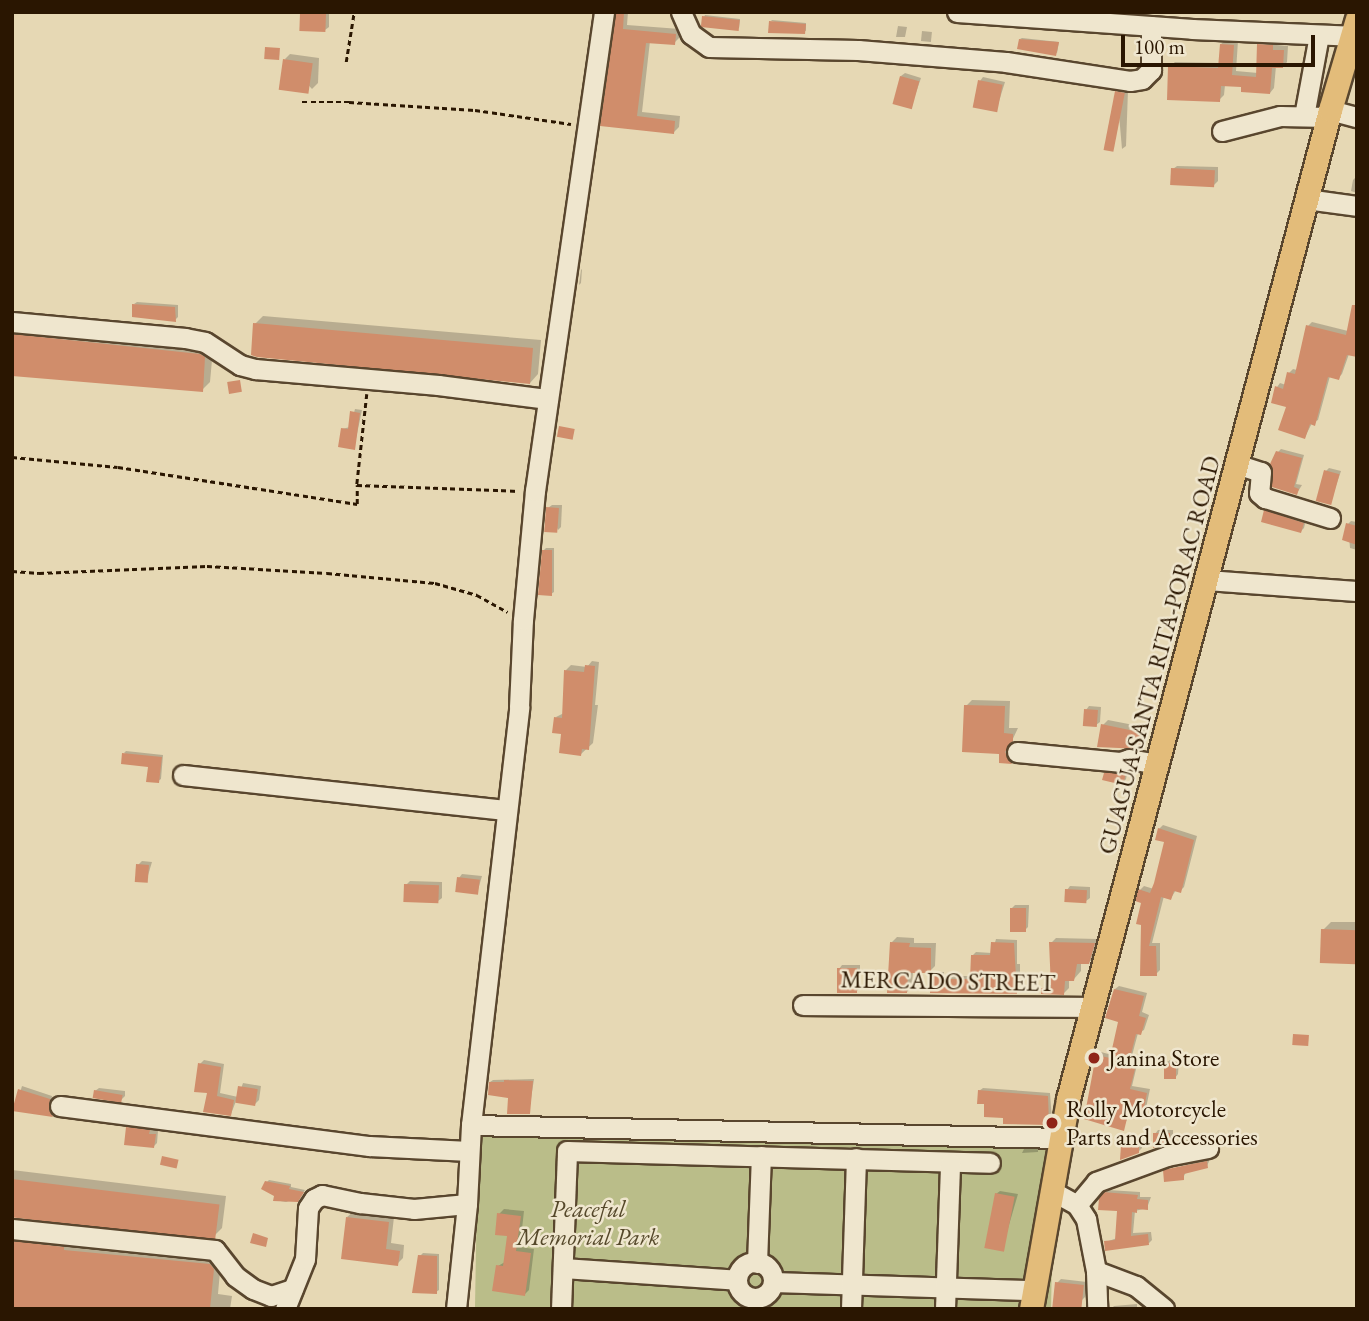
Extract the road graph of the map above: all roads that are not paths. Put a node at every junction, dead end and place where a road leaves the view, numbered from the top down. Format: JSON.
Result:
{"nodes":[{"id":1,"x":604,"y":12,"type":"edge"},
{"id":2,"x":681,"y":12,"type":"edge"},
{"id":3,"x":957,"y":12,"type":"edge"},
{"id":4,"x":1181,"y":12,"type":"edge"},
{"id":5,"x":1247,"y":12,"type":"edge"},
{"id":6,"x":1151,"y":26,"type":"junction"},
{"id":7,"x":1192,"y":29,"type":"junction"},
{"id":8,"x":1356,"y":30,"type":"edge"},
{"id":9,"x":1261,"y":32,"type":"junction"},
{"id":10,"x":1319,"y":35,"type":"junction"},
{"id":11,"x":1329,"y":114,"type":"junction"},
{"id":12,"x":1304,"y":116,"type":"junction"},
{"id":13,"x":1357,"y":117,"type":"edge"},
{"id":14,"x":1222,"y":131,"type":"dead end"},
{"id":15,"x":1306,"y":199,"type":"junction"},
{"id":16,"x":1357,"y":206,"type":"edge"},
{"id":17,"x":12,"y":323,"type":"edge"},
{"id":18,"x":548,"y":399,"type":"junction"},
{"id":19,"x":1236,"y":464,"type":"junction"},
{"id":20,"x":1330,"y":518,"type":"dead end"},
{"id":21,"x":1206,"y":580,"type":"junction"},
{"id":22,"x":1357,"y":591,"type":"edge"},
{"id":23,"x":1017,"y":752,"type":"dead end"},
{"id":24,"x":1157,"y":764,"type":"junction"},
{"id":25,"x":183,"y":775,"type":"dead end"},
{"id":26,"x":505,"y":810,"type":"junction"},
{"id":27,"x":803,"y":1005,"type":"dead end"},
{"id":28,"x":1092,"y":1007,"type":"junction"},
{"id":29,"x":60,"y":1106,"type":"dead end"},
{"id":30,"x":471,"y":1125,"type":"junction"},
{"id":31,"x":1061,"y":1138,"type":"junction"},
{"id":32,"x":1208,"y":1149,"type":"dead end"},
{"id":33,"x":469,"y":1151,"type":"junction"},
{"id":34,"x":761,"y":1156,"type":"junction"},
{"id":35,"x":856,"y":1158,"type":"junction"},
{"id":36,"x":950,"y":1163,"type":"junction"},
{"id":37,"x":990,"y":1163,"type":"dead end"},
{"id":38,"x":1052,"y":1191,"type":"junction"},
{"id":39,"x":467,"y":1204,"type":"junction"},
{"id":40,"x":1077,"y":1205,"type":"junction"},
{"id":41,"x":12,"y":1229,"type":"edge"},
{"id":42,"x":757,"y":1263,"type":"junction"},
{"id":43,"x":563,"y":1268,"type":"junction"},
{"id":44,"x":1096,"y":1271,"type":"junction"},
{"id":45,"x":737,"y":1280,"type":"junction"},
{"id":46,"x":773,"y":1282,"type":"junction"},
{"id":47,"x":852,"y":1284,"type":"junction"},
{"id":48,"x":947,"y":1287,"type":"junction"},
{"id":49,"x":293,"y":1289,"type":"junction"},
{"id":50,"x":1032,"y":1300,"type":"edge"},
{"id":51,"x":759,"y":1303,"type":"edge"},
{"id":52,"x":285,"y":1309,"type":"edge"},
{"id":53,"x":456,"y":1309,"type":"edge"},
{"id":54,"x":561,"y":1309,"type":"edge"},
{"id":55,"x":851,"y":1309,"type":"edge"},
{"id":56,"x":945,"y":1309,"type":"edge"},
{"id":57,"x":1097,"y":1309,"type":"edge"},
{"id":58,"x":1164,"y":1309,"type":"edge"}],
"edges":[{"from":1,"to":18,"type":"street"},
{"from":2,"to":6,"type":"street"},
{"from":3,"to":6,"type":"street"},
{"from":4,"to":7,"type":"street"},
{"from":5,"to":9,"type":"street"},
{"from":6,"to":7,"type":"street"},
{"from":7,"to":9,"type":"street"},
{"from":8,"to":10,"type":"street"},
{"from":8,"to":11,"type":"main road","name":"GUAGUA-SANTA RITA-PORAC ROAD"},
{"from":9,"to":10,"type":"street"},
{"from":10,"to":12,"type":"street"},
{"from":11,"to":12,"type":"street"},
{"from":11,"to":13,"type":"street"},
{"from":11,"to":15,"type":"main road","name":"GUAGUA-SANTA RITA-PORAC ROAD"},
{"from":12,"to":14,"type":"street"},
{"from":15,"to":16,"type":"street"},
{"from":15,"to":19,"type":"main road","name":"GUAGUA-SANTA RITA-PORAC ROAD"},
{"from":17,"to":18,"type":"street"},
{"from":18,"to":26,"type":"street"},
{"from":19,"to":20,"type":"street"},
{"from":19,"to":21,"type":"main road","name":"GUAGUA-SANTA RITA-PORAC ROAD"},
{"from":21,"to":22,"type":"street"},
{"from":21,"to":24,"type":"main road","name":"GUAGUA-SANTA RITA-PORAC ROAD"},
{"from":23,"to":24,"type":"street"},
{"from":24,"to":28,"type":"main road","name":"GUAGUA-SANTA RITA-PORAC ROAD"},
{"from":25,"to":26,"type":"street"},
{"from":26,"to":30,"type":"street"},
{"from":27,"to":28,"type":"street","name":"MERCADO STREET"},
{"from":28,"to":31,"type":"main road","name":"GUAGUA-SANTA RITA-PORAC ROAD"},
{"from":29,"to":33,"type":"street"},
{"from":30,"to":31,"type":"street"},
{"from":30,"to":33,"type":"street"},
{"from":31,"to":38,"type":"main road","name":"GUAGUA-SANTA RITA-PORAC ROAD"},
{"from":32,"to":40,"type":"street"},
{"from":33,"to":39,"type":"street"},
{"from":34,"to":35,"type":"street"},
{"from":34,"to":42,"type":"street"},
{"from":34,"to":43,"type":"street"},
{"from":35,"to":36,"type":"street"},
{"from":35,"to":47,"type":"street"},
{"from":36,"to":37,"type":"street"},
{"from":36,"to":48,"type":"street"},
{"from":38,"to":40,"type":"street"},
{"from":38,"to":50,"type":"main road","name":"GUAGUA-SANTA RITA-PORAC ROAD"},
{"from":39,"to":49,"type":"street"},
{"from":39,"to":53,"type":"street"},
{"from":40,"to":44,"type":"street"},
{"from":41,"to":49,"type":"street"},
{"from":42,"to":45,"type":"street"},
{"from":42,"to":46,"type":"street"},
{"from":43,"to":45,"type":"street"},
{"from":43,"to":54,"type":"street"},
{"from":44,"to":57,"type":"street"},
{"from":44,"to":58,"type":"street"},
{"from":45,"to":51,"type":"street"},
{"from":46,"to":47,"type":"street"},
{"from":46,"to":51,"type":"street"},
{"from":47,"to":48,"type":"street"},
{"from":47,"to":55,"type":"street"},
{"from":48,"to":50,"type":"street"},
{"from":48,"to":56,"type":"street"},
{"from":49,"to":52,"type":"street"}]}
